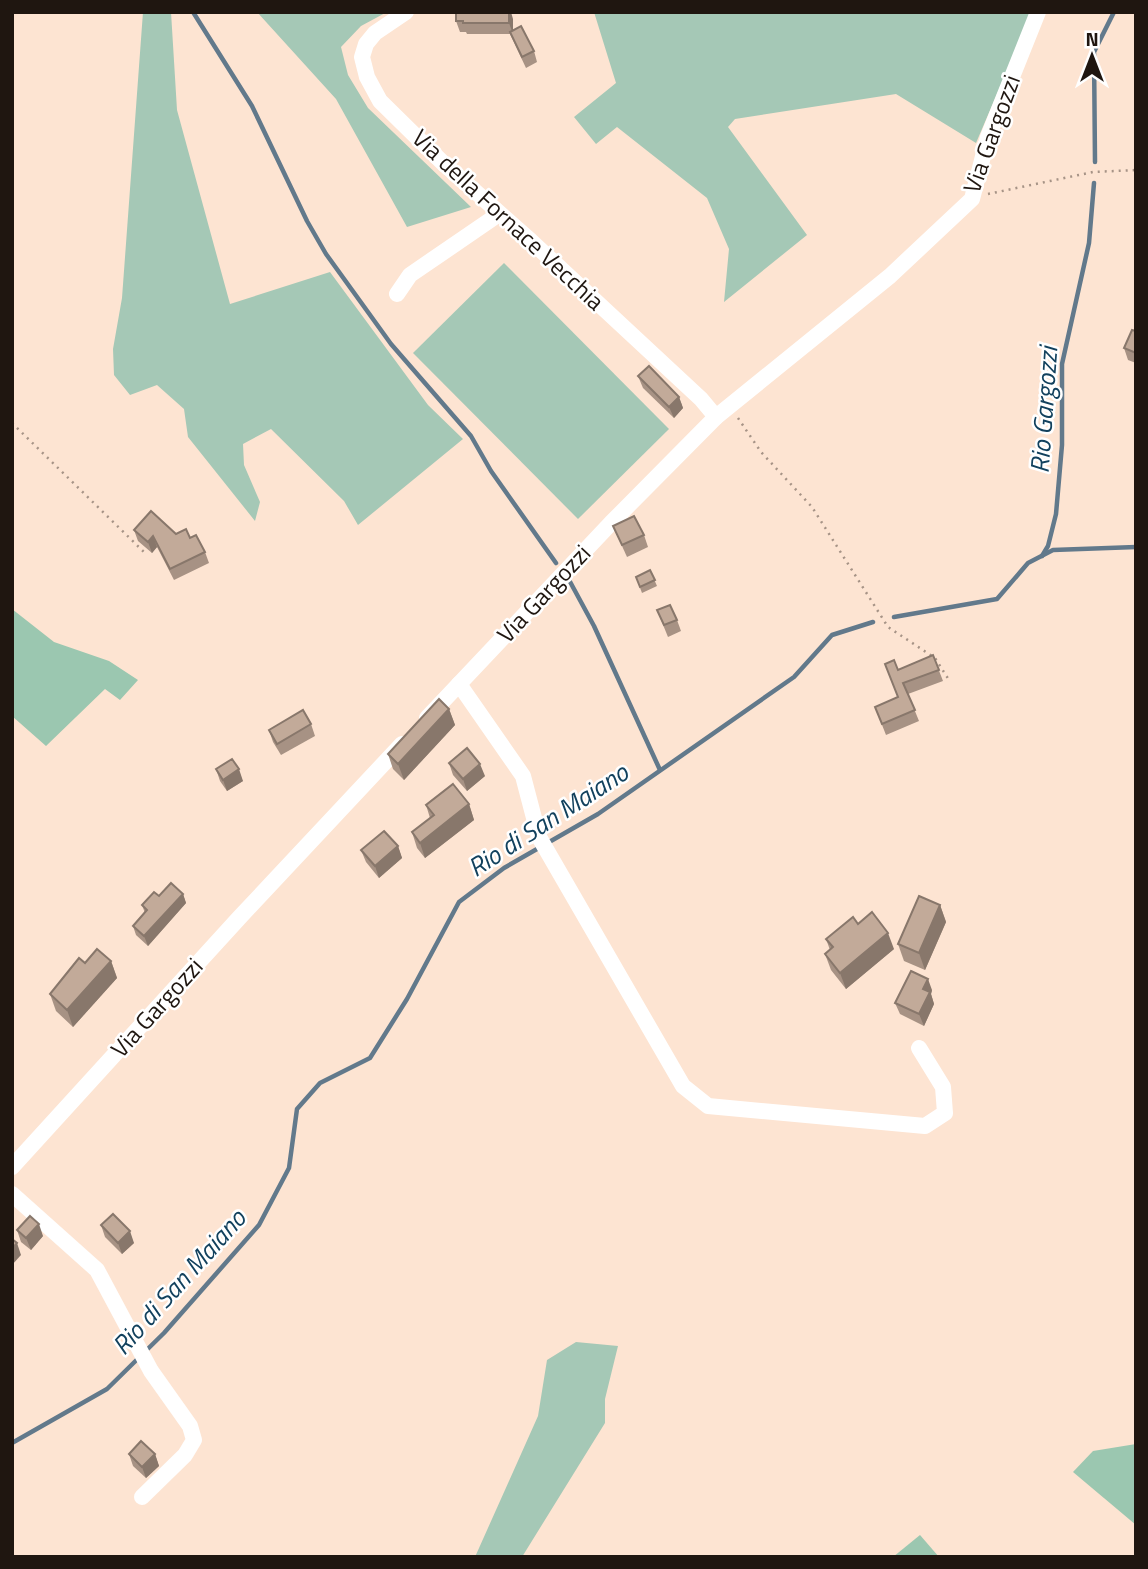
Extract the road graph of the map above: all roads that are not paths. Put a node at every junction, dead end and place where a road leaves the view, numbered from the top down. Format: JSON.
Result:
{"nodes":[{"id":1,"x":406,"y":12,"type":"edge"},
{"id":2,"x":1038,"y":12,"type":"edge"},
{"id":3,"x":499,"y":214,"type":"junction"},
{"id":4,"x":397,"y":294,"type":"dead end"},
{"id":5,"x":716,"y":417,"type":"junction"},
{"id":6,"x":459,"y":684,"type":"junction"},
{"id":7,"x":919,"y":1048,"type":"dead end"},
{"id":8,"x":12,"y":1167,"type":"edge"},
{"id":9,"x":12,"y":1194,"type":"edge"},
{"id":10,"x":142,"y":1497,"type":"dead end"}],
"edges":[{"from":1,"to":3,"type":"street","name":"Via della Fornace Vecchia"},
{"from":2,"to":5,"type":"street","name":"Via Gargozzi"},
{"from":3,"to":4,"type":"street"},
{"from":3,"to":5,"type":"street","name":"Via della Fornace Vecchia"},
{"from":5,"to":6,"type":"street","name":"Via Gargozzi"},
{"from":6,"to":7,"type":"street"},
{"from":6,"to":8,"type":"street","name":"Via Gargozzi"},
{"from":9,"to":10,"type":"street"}]}
